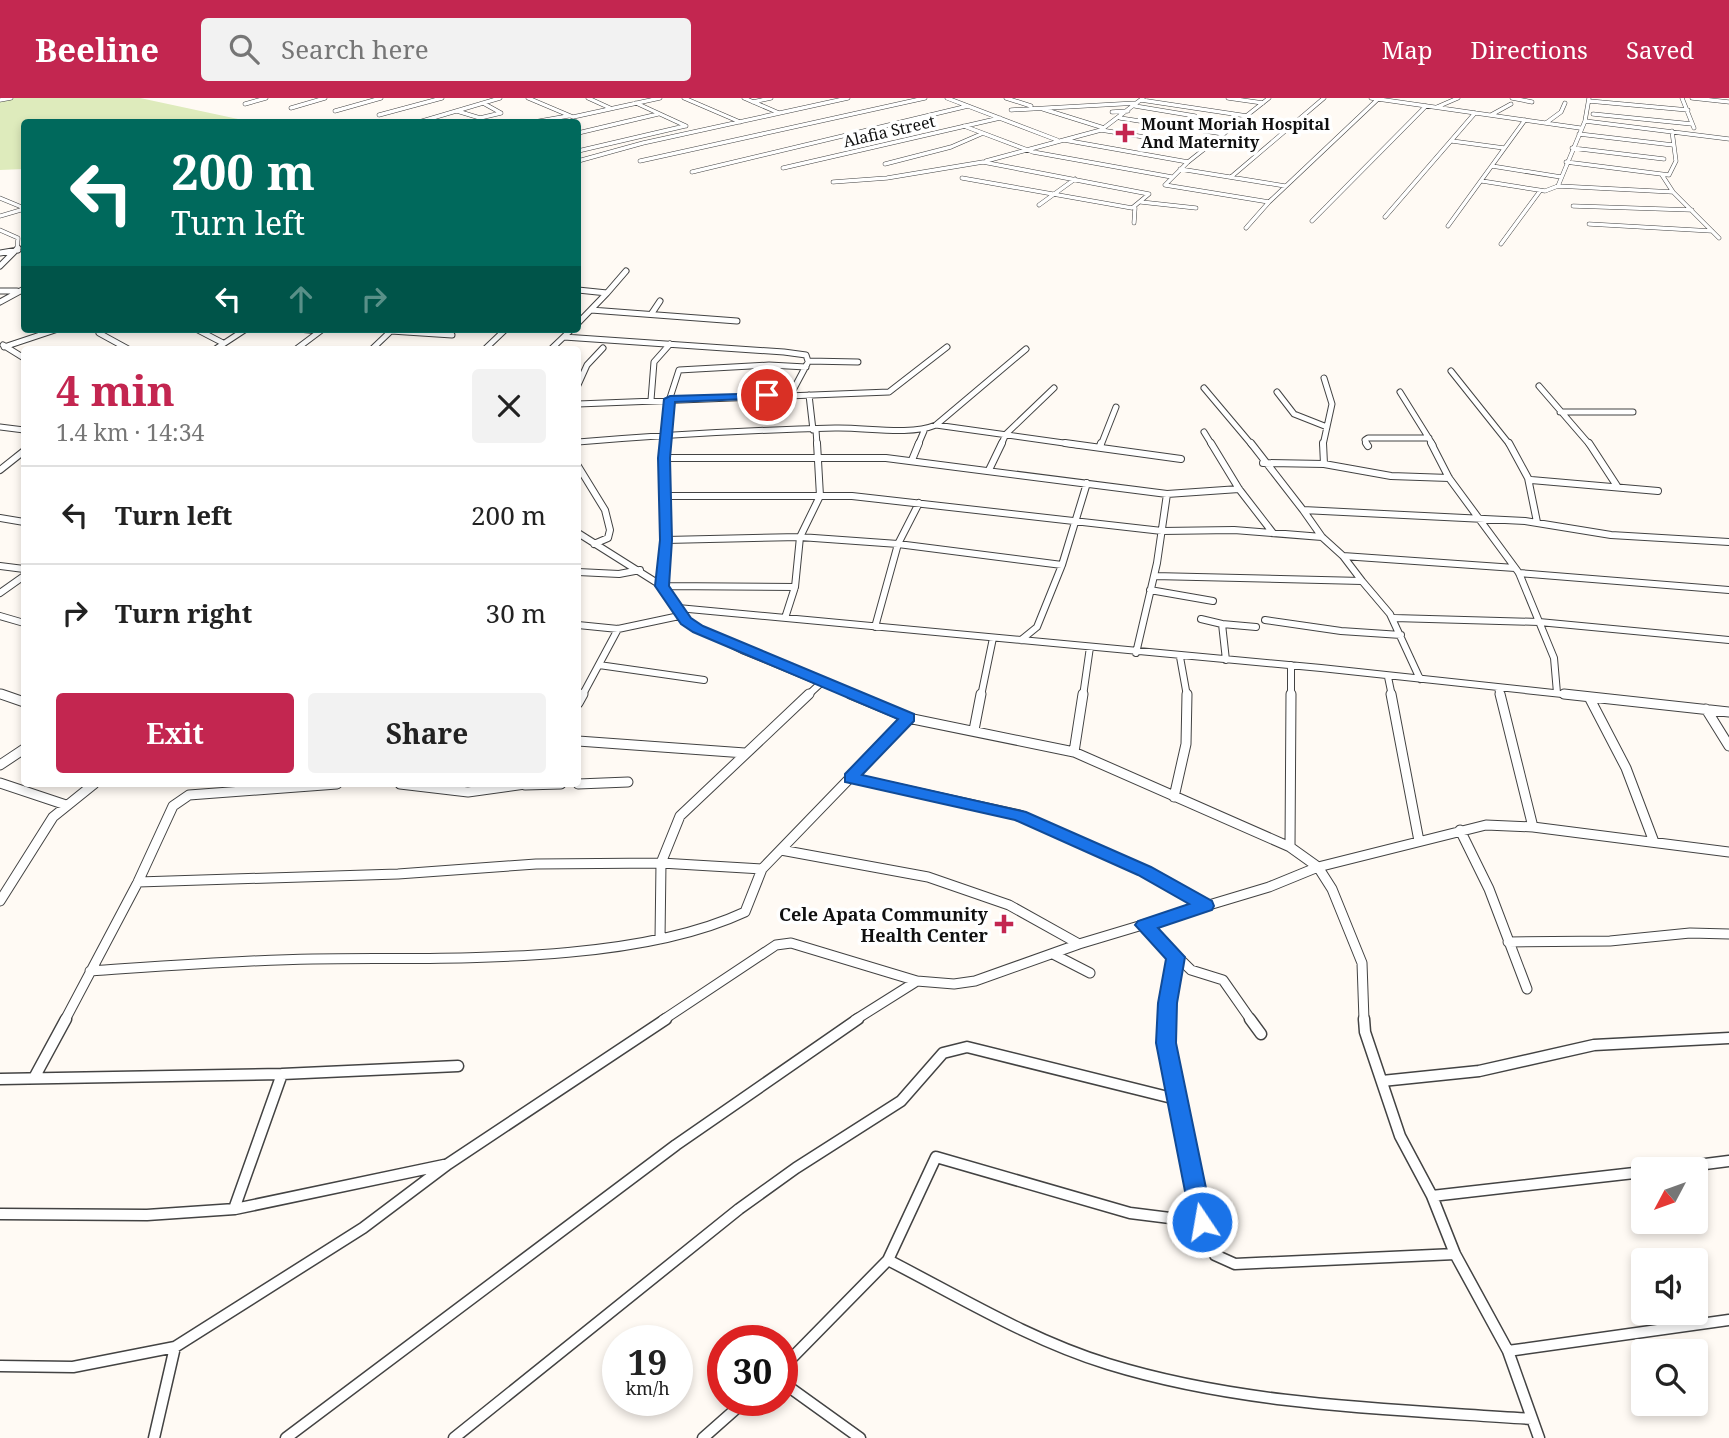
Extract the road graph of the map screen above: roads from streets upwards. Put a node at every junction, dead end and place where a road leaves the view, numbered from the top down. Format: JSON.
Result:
{"nodes":[{"id":1,"x":11,"y":98,"type":"edge"},
{"id":2,"x":266,"y":98,"type":"edge"},
{"id":3,"x":325,"y":98,"type":"edge"},
{"id":4,"x":381,"y":98,"type":"edge"},
{"id":5,"x":442,"y":98,"type":"edge"},
{"id":6,"x":500,"y":98,"type":"edge"},
{"id":7,"x":528,"y":98,"type":"edge"},
{"id":8,"x":588,"y":98,"type":"edge"},
{"id":9,"x":660,"y":98,"type":"edge"},
{"id":10,"x":684,"y":98,"type":"edge"},
{"id":11,"x":744,"y":98,"type":"edge"},
{"id":12,"x":771,"y":98,"type":"edge"},
{"id":13,"x":848,"y":98,"type":"edge"},
{"id":14,"x":925,"y":98,"type":"edge"},
{"id":15,"x":947,"y":98,"type":"edge"},
{"id":16,"x":1006,"y":98,"type":"edge"},
{"id":17,"x":1228,"y":98,"type":"edge"},
{"id":18,"x":1269,"y":98,"type":"edge"},
{"id":19,"x":1324,"y":98,"type":"edge"},
{"id":20,"x":1371,"y":98,"type":"edge"},
{"id":21,"x":1458,"y":98,"type":"edge"},
{"id":22,"x":1512,"y":98,"type":"edge"},
{"id":23,"x":1682,"y":98,"type":"edge"},
{"id":24,"x":1692,"y":98,"type":"edge"},
{"id":25,"x":646,"y":99,"type":"edge"},
{"id":26,"x":1378,"y":99,"type":"edge"},
{"id":27,"x":1390,"y":99,"type":"edge"},
{"id":28,"x":1588,"y":99,"type":"edge"},
{"id":29,"x":0,"y":100,"type":"edge"},
{"id":30,"x":753,"y":102,"type":"junction"},
{"id":31,"x":1139,"y":102,"type":"edge"},
{"id":32,"x":1532,"y":102,"type":"dead end"},
{"id":33,"x":1729,"y":102,"type":"edge"},
{"id":34,"x":483,"y":103,"type":"junction"},
{"id":35,"x":636,"y":103,"type":"junction"},
{"id":36,"x":1262,"y":103,"type":"junction"},
{"id":37,"x":1565,"y":103,"type":"dead end"},
{"id":38,"x":245,"y":104,"type":"dead end"},
{"id":39,"x":1511,"y":104,"type":"dead end"},
{"id":40,"x":968,"y":106,"type":"junction"},
{"id":41,"x":1426,"y":106,"type":"junction"},
{"id":42,"x":1035,"y":107,"type":"junction"},
{"id":43,"x":1437,"y":107,"type":"junction"},
{"id":44,"x":292,"y":108,"type":"dead end"},
{"id":45,"x":610,"y":108,"type":"junction"},
{"id":46,"x":1011,"y":110,"type":"dead end"},
{"id":47,"x":1688,"y":110,"type":"junction"},
{"id":48,"x":335,"y":111,"type":"dead end"},
{"id":49,"x":457,"y":111,"type":"junction"},
{"id":50,"x":1128,"y":111,"type":"junction"},
{"id":51,"x":1619,"y":111,"type":"dead end"},
{"id":52,"x":1112,"y":112,"type":"dead end"},
{"id":53,"x":779,"y":113,"type":"junction"},
{"id":54,"x":1475,"y":113,"type":"junction"},
{"id":55,"x":658,"y":114,"type":"junction"},
{"id":56,"x":1593,"y":114,"type":"dead end"},
{"id":57,"x":1491,"y":115,"type":"junction"},
{"id":58,"x":379,"y":116,"type":"dead end"},
{"id":59,"x":568,"y":116,"type":"junction"},
{"id":60,"x":1195,"y":116,"type":"dead end"},
{"id":61,"x":1247,"y":116,"type":"junction"},
{"id":62,"x":1621,"y":117,"type":"junction"},
{"id":63,"x":1000,"y":118,"type":"junction"},
{"id":64,"x":1120,"y":118,"type":"junction"},
{"id":65,"x":429,"y":119,"type":"edge"},
{"id":66,"x":556,"y":119,"type":"edge"},
{"id":67,"x":1525,"y":120,"type":"junction"},
{"id":68,"x":1585,"y":121,"type":"junction"},
{"id":69,"x":740,"y":122,"type":"junction"},
{"id":70,"x":1546,"y":123,"type":"junction"},
{"id":71,"x":1692,"y":124,"type":"junction"},
{"id":72,"x":685,"y":125,"type":"junction"},
{"id":73,"x":964,"y":126,"type":"junction"},
{"id":74,"x":1580,"y":128,"type":"junction"},
{"id":75,"x":1103,"y":129,"type":"junction"},
{"id":76,"x":698,"y":131,"type":"junction"},
{"id":77,"x":1672,"y":131,"type":"junction"},
{"id":78,"x":581,"y":132,"type":"edge"},
{"id":79,"x":981,"y":134,"type":"junction"},
{"id":80,"x":1223,"y":134,"type":"junction"},
{"id":81,"x":1579,"y":134,"type":"junction"},
{"id":82,"x":1697,"y":134,"type":"junction"},
{"id":83,"x":1729,"y":139,"type":"edge"},
{"id":84,"x":1059,"y":140,"type":"junction"},
{"id":85,"x":1452,"y":141,"type":"junction"},
{"id":86,"x":1673,"y":145,"type":"junction"},
{"id":87,"x":1206,"y":147,"type":"junction"},
{"id":88,"x":1504,"y":148,"type":"junction"},
{"id":89,"x":1572,"y":148,"type":"junction"},
{"id":90,"x":581,"y":150,"type":"edge"},
{"id":91,"x":1026,"y":150,"type":"junction"},
{"id":92,"x":1664,"y":159,"type":"dead end"},
{"id":93,"x":581,"y":160,"type":"edge"},
{"id":94,"x":640,"y":161,"type":"dead end"},
{"id":95,"x":983,"y":162,"type":"junction"},
{"id":96,"x":1188,"y":162,"type":"junction"},
{"id":97,"x":1566,"y":162,"type":"junction"},
{"id":98,"x":885,"y":164,"type":"dead end"},
{"id":99,"x":1492,"y":166,"type":"junction"},
{"id":100,"x":783,"y":167,"type":"dead end"},
{"id":101,"x":1180,"y":169,"type":"junction"},
{"id":102,"x":692,"y":172,"type":"dead end"},
{"id":103,"x":1662,"y":175,"type":"junction"},
{"id":104,"x":1172,"y":177,"type":"junction"},
{"id":105,"x":1231,"y":177,"type":"junction"},
{"id":106,"x":1561,"y":177,"type":"junction"},
{"id":107,"x":962,"y":178,"type":"dead end"},
{"id":108,"x":1075,"y":179,"type":"junction"},
{"id":109,"x":833,"y":181,"type":"dead end"},
{"id":110,"x":1482,"y":181,"type":"junction"},
{"id":111,"x":1285,"y":186,"type":"junction"},
{"id":112,"x":1558,"y":186,"type":"junction"},
{"id":113,"x":1540,"y":191,"type":"junction"},
{"id":114,"x":1673,"y":192,"type":"junction"},
{"id":115,"x":1053,"y":195,"type":"junction"},
{"id":116,"x":0,"y":198,"type":"edge"},
{"id":117,"x":1141,"y":202,"type":"junction"},
{"id":118,"x":1269,"y":202,"type":"junction"},
{"id":119,"x":1039,"y":205,"type":"dead end"},
{"id":120,"x":1573,"y":206,"type":"dead end"},
{"id":121,"x":21,"y":208,"type":"edge"},
{"id":122,"x":1135,"y":208,"type":"junction"},
{"id":123,"x":1196,"y":208,"type":"dead end"},
{"id":124,"x":21,"y":210,"type":"edge"},
{"id":125,"x":1692,"y":210,"type":"junction"},
{"id":126,"x":0,"y":216,"type":"edge"},
{"id":127,"x":1385,"y":217,"type":"dead end"},
{"id":128,"x":1312,"y":221,"type":"dead end"},
{"id":129,"x":1134,"y":223,"type":"dead end"},
{"id":130,"x":1589,"y":224,"type":"dead end"},
{"id":131,"x":1448,"y":226,"type":"dead end"},
{"id":132,"x":1246,"y":228,"type":"dead end"},
{"id":133,"x":0,"y":230,"type":"edge"},
{"id":134,"x":1712,"y":231,"type":"junction"},
{"id":135,"x":1719,"y":238,"type":"dead end"},
{"id":136,"x":1501,"y":244,"type":"dead end"},
{"id":137,"x":18,"y":250,"type":"junction"},
{"id":138,"x":0,"y":253,"type":"edge"},
{"id":139,"x":0,"y":265,"type":"edge"},
{"id":140,"x":626,"y":271,"type":"dead end"},
{"id":141,"x":21,"y":290,"type":"edge"},
{"id":142,"x":581,"y":290,"type":"edge"},
{"id":143,"x":0,"y":291,"type":"edge"},
{"id":144,"x":21,"y":291,"type":"edge"},
{"id":145,"x":607,"y":293,"type":"junction"},
{"id":146,"x":660,"y":301,"type":"dead end"},
{"id":147,"x":0,"y":302,"type":"edge"},
{"id":148,"x":588,"y":312,"type":"junction"},
{"id":149,"x":581,"y":313,"type":"edge"},
{"id":150,"x":652,"y":313,"type":"junction"},
{"id":151,"x":581,"y":320,"type":"edge"},
{"id":152,"x":737,"y":321,"type":"dead end"},
{"id":153,"x":44,"y":333,"type":"edge"},
{"id":154,"x":99,"y":333,"type":"dead end"},
{"id":155,"x":204,"y":333,"type":"edge"},
{"id":156,"x":239,"y":333,"type":"edge"},
{"id":157,"x":318,"y":333,"type":"edge"},
{"id":158,"x":389,"y":333,"type":"edge"},
{"id":159,"x":428,"y":333,"type":"edge"},
{"id":160,"x":502,"y":333,"type":"edge"},
{"id":161,"x":568,"y":333,"type":"edge"},
{"id":162,"x":452,"y":335,"type":"dead end"},
{"id":163,"x":564,"y":337,"type":"junction"},
{"id":164,"x":223,"y":343,"type":"junction"},
{"id":165,"x":670,"y":344,"type":"junction"},
{"id":166,"x":2,"y":345,"type":"edge"},
{"id":167,"x":123,"y":346,"type":"edge"},
{"id":168,"x":219,"y":346,"type":"edge"},
{"id":169,"x":300,"y":346,"type":"edge"},
{"id":170,"x":375,"y":346,"type":"edge"},
{"id":171,"x":488,"y":346,"type":"edge"},
{"id":172,"x":554,"y":346,"type":"edge"},
{"id":173,"x":947,"y":346,"type":"dead end"},
{"id":174,"x":603,"y":348,"type":"dead end"},
{"id":175,"x":1026,"y":349,"type":"dead end"},
{"id":176,"x":21,"y":356,"type":"edge"},
{"id":177,"x":858,"y":362,"type":"dead end"},
{"id":178,"x":807,"y":364,"type":"junction"},
{"id":179,"x":1451,"y":371,"type":"dead end"},
{"id":180,"x":581,"y":378,"type":"edge"},
{"id":181,"x":1324,"y":378,"type":"dead end"},
{"id":182,"x":1539,"y":386,"type":"dead end"},
{"id":183,"x":1054,"y":388,"type":"dead end"},
{"id":184,"x":1204,"y":388,"type":"dead end"},
{"id":185,"x":1278,"y":391,"type":"dead end"},
{"id":186,"x":1400,"y":392,"type":"dead end"},
{"id":187,"x":791,"y":394,"type":"junction"},
{"id":188,"x":809,"y":394,"type":"junction"},
{"id":189,"x":670,"y":399,"type":"junction"},
{"id":190,"x":651,"y":400,"type":"junction"},
{"id":191,"x":581,"y":404,"type":"edge"},
{"id":192,"x":1115,"y":407,"type":"dead end"},
{"id":193,"x":1560,"y":412,"type":"junction"},
{"id":194,"x":1633,"y":412,"type":"dead end"},
{"id":195,"x":936,"y":425,"type":"junction"},
{"id":196,"x":0,"y":427,"type":"edge"},
{"id":197,"x":1326,"y":427,"type":"junction"},
{"id":198,"x":21,"y":430,"type":"edge"},
{"id":199,"x":815,"y":430,"type":"junction"},
{"id":200,"x":924,"y":431,"type":"junction"},
{"id":201,"x":1204,"y":432,"type":"dead end"},
{"id":202,"x":1006,"y":434,"type":"junction"},
{"id":203,"x":666,"y":435,"type":"junction"},
{"id":204,"x":1429,"y":438,"type":"junction"},
{"id":205,"x":581,"y":442,"type":"edge"},
{"id":206,"x":1100,"y":446,"type":"junction"},
{"id":207,"x":1368,"y":446,"type":"dead end"},
{"id":208,"x":21,"y":454,"type":"edge"},
{"id":209,"x":820,"y":456,"type":"junction"},
{"id":210,"x":664,"y":458,"type":"junction"},
{"id":211,"x":1181,"y":459,"type":"dead end"},
{"id":212,"x":912,"y":460,"type":"junction"},
{"id":213,"x":12,"y":461,"type":"junction"},
{"id":214,"x":21,"y":462,"type":"edge"},
{"id":215,"x":1263,"y":463,"type":"junction"},
{"id":216,"x":1324,"y":464,"type":"junction"},
{"id":217,"x":0,"y":470,"type":"edge"},
{"id":218,"x":989,"y":470,"type":"junction"},
{"id":219,"x":1449,"y":478,"type":"junction"},
{"id":220,"x":581,"y":480,"type":"edge"},
{"id":221,"x":1531,"y":480,"type":"junction"},
{"id":222,"x":1087,"y":483,"type":"junction"},
{"id":223,"x":1617,"y":486,"type":"junction"},
{"id":224,"x":1239,"y":489,"type":"junction"},
{"id":225,"x":1658,"y":491,"type":"dead end"},
{"id":226,"x":1167,"y":494,"type":"junction"},
{"id":227,"x":666,"y":496,"type":"junction"},
{"id":228,"x":820,"y":496,"type":"junction"},
{"id":229,"x":919,"y":503,"type":"junction"},
{"id":230,"x":1303,"y":509,"type":"junction"},
{"id":231,"x":0,"y":518,"type":"edge"},
{"id":232,"x":1479,"y":520,"type":"junction"},
{"id":233,"x":1076,"y":521,"type":"junction"},
{"id":234,"x":21,"y":522,"type":"edge"},
{"id":235,"x":1537,"y":522,"type":"junction"},
{"id":236,"x":1163,"y":531,"type":"junction"},
{"id":237,"x":1273,"y":533,"type":"junction"},
{"id":238,"x":581,"y":535,"type":"edge"},
{"id":239,"x":800,"y":537,"type":"junction"},
{"id":240,"x":1322,"y":537,"type":"junction"},
{"id":241,"x":666,"y":540,"type":"junction"},
{"id":242,"x":1729,"y":542,"type":"edge"},
{"id":243,"x":594,"y":544,"type":"junction"},
{"id":244,"x":898,"y":544,"type":"junction"},
{"id":245,"x":1343,"y":556,"type":"junction"},
{"id":246,"x":1062,"y":565,"type":"junction"},
{"id":247,"x":0,"y":566,"type":"edge"},
{"id":248,"x":21,"y":569,"type":"edge"},
{"id":249,"x":640,"y":570,"type":"junction"},
{"id":250,"x":1517,"y":570,"type":"junction"},
{"id":251,"x":581,"y":572,"type":"edge"},
{"id":252,"x":1154,"y":576,"type":"junction"},
{"id":253,"x":21,"y":578,"type":"edge"},
{"id":254,"x":1362,"y":581,"type":"junction"},
{"id":255,"x":662,"y":586,"type":"junction"},
{"id":256,"x":795,"y":587,"type":"junction"},
{"id":257,"x":1150,"y":590,"type":"junction"},
{"id":258,"x":1729,"y":590,"type":"edge"},
{"id":259,"x":0,"y":593,"type":"edge"},
{"id":260,"x":1213,"y":601,"type":"dead end"},
{"id":261,"x":681,"y":612,"type":"junction"},
{"id":262,"x":0,"y":616,"type":"edge"},
{"id":263,"x":785,"y":618,"type":"junction"},
{"id":264,"x":1394,"y":618,"type":"junction"},
{"id":265,"x":1201,"y":619,"type":"dead end"},
{"id":266,"x":1265,"y":620,"type":"dead end"},
{"id":267,"x":21,"y":622,"type":"edge"},
{"id":268,"x":1539,"y":622,"type":"junction"},
{"id":269,"x":1222,"y":624,"type":"junction"},
{"id":270,"x":581,"y":625,"type":"edge"},
{"id":271,"x":875,"y":627,"type":"junction"},
{"id":272,"x":1037,"y":627,"type":"junction"},
{"id":273,"x":1256,"y":628,"type":"dead end"},
{"id":274,"x":618,"y":629,"type":"junction"},
{"id":275,"x":1401,"y":635,"type":"junction"},
{"id":276,"x":993,"y":638,"type":"junction"},
{"id":277,"x":1729,"y":639,"type":"edge"},
{"id":278,"x":1021,"y":640,"type":"junction"},
{"id":279,"x":1041,"y":641,"type":"junction"},
{"id":280,"x":1090,"y":647,"type":"junction"},
{"id":281,"x":1136,"y":653,"type":"junction"},
{"id":282,"x":1180,"y":657,"type":"junction"},
{"id":283,"x":1226,"y":660,"type":"junction"},
{"id":284,"x":599,"y":665,"type":"junction"},
{"id":285,"x":1290,"y":665,"type":"junction"},
{"id":286,"x":1388,"y":677,"type":"junction"},
{"id":287,"x":1420,"y":679,"type":"junction"},
{"id":288,"x":704,"y":680,"type":"dead end"},
{"id":289,"x":822,"y":682,"type":"junction"},
{"id":290,"x":1498,"y":688,"type":"junction"},
{"id":291,"x":0,"y":694,"type":"edge"},
{"id":292,"x":1557,"y":694,"type":"junction"},
{"id":293,"x":1589,"y":697,"type":"junction"},
{"id":294,"x":581,"y":698,"type":"edge"},
{"id":295,"x":21,"y":701,"type":"edge"},
{"id":296,"x":1706,"y":709,"type":"junction"},
{"id":297,"x":1729,"y":712,"type":"edge"},
{"id":298,"x":908,"y":718,"type":"junction"},
{"id":299,"x":974,"y":730,"type":"junction"},
{"id":300,"x":581,"y":741,"type":"edge"},
{"id":301,"x":1729,"y":746,"type":"edge"},
{"id":302,"x":21,"y":751,"type":"edge"},
{"id":303,"x":1074,"y":752,"type":"junction"},
{"id":304,"x":745,"y":753,"type":"junction"},
{"id":305,"x":0,"y":765,"type":"edge"},
{"id":306,"x":851,"y":778,"type":"junction"},
{"id":307,"x":628,"y":782,"type":"dead end"},
{"id":308,"x":0,"y":783,"type":"edge"},
{"id":309,"x":581,"y":784,"type":"edge"},
{"id":310,"x":90,"y":787,"type":"edge"},
{"id":311,"x":297,"y":787,"type":"edge"},
{"id":312,"x":426,"y":787,"type":"edge"},
{"id":313,"x":509,"y":787,"type":"edge"},
{"id":314,"x":1174,"y":797,"type":"junction"},
{"id":315,"x":66,"y":805,"type":"junction"},
{"id":316,"x":1533,"y":827,"type":"junction"},
{"id":317,"x":1460,"y":830,"type":"junction"},
{"id":318,"x":1419,"y":841,"type":"junction"},
{"id":319,"x":1654,"y":842,"type":"junction"},
{"id":320,"x":1290,"y":847,"type":"junction"},
{"id":321,"x":781,"y":850,"type":"junction"},
{"id":322,"x":1729,"y":852,"type":"edge"},
{"id":323,"x":661,"y":863,"type":"junction"},
{"id":324,"x":1318,"y":867,"type":"junction"},
{"id":325,"x":762,"y":869,"type":"junction"},
{"id":326,"x":138,"y":882,"type":"junction"},
{"id":327,"x":0,"y":901,"type":"edge"},
{"id":328,"x":1205,"y":906,"type":"junction"},
{"id":329,"x":1144,"y":925,"type":"junction"},
{"id":330,"x":1729,"y":934,"type":"edge"},
{"id":331,"x":660,"y":939,"type":"junction"},
{"id":332,"x":1508,"y":942,"type":"junction"},
{"id":333,"x":1079,"y":944,"type":"junction"},
{"id":334,"x":1053,"y":954,"type":"junction"},
{"id":335,"x":1175,"y":957,"type":"junction"},
{"id":336,"x":90,"y":971,"type":"junction"},
{"id":337,"x":1090,"y":973,"type":"dead end"},
{"id":338,"x":917,"y":981,"type":"junction"},
{"id":339,"x":1528,"y":989,"type":"dead end"},
{"id":340,"x":1261,"y":1034,"type":"dead end"},
{"id":341,"x":1729,"y":1038,"type":"edge"},
{"id":342,"x":458,"y":1066,"type":"dead end"},
{"id":343,"x":282,"y":1073,"type":"junction"},
{"id":344,"x":34,"y":1078,"type":"junction"},
{"id":345,"x":0,"y":1079,"type":"edge"},
{"id":346,"x":1382,"y":1081,"type":"junction"},
{"id":347,"x":1176,"y":1099,"type":"junction"},
{"id":348,"x":1729,"y":1161,"type":"edge"},
{"id":349,"x":448,"y":1164,"type":"junction"},
{"id":350,"x":1708,"y":1164,"type":"edge"},
{"id":351,"x":1631,"y":1173,"type":"edge"},
{"id":352,"x":1433,"y":1196,"type":"junction"},
{"id":353,"x":234,"y":1209,"type":"junction"},
{"id":354,"x":0,"y":1214,"type":"edge"},
{"id":355,"x":1202,"y":1222,"type":"junction"},
{"id":356,"x":1455,"y":1254,"type":"junction"},
{"id":357,"x":888,"y":1260,"type":"junction"},
{"id":358,"x":1729,"y":1320,"type":"edge"},
{"id":359,"x":175,"y":1347,"type":"junction"},
{"id":360,"x":1508,"y":1351,"type":"junction"},
{"id":361,"x":798,"y":1352,"type":"edge"},
{"id":362,"x":0,"y":1366,"type":"edge"},
{"id":363,"x":798,"y":1393,"type":"edge"},
{"id":364,"x":728,"y":1416,"type":"edge"},
{"id":365,"x":1532,"y":1419,"type":"junction"},
{"id":366,"x":154,"y":1438,"type":"edge"},
{"id":367,"x":286,"y":1438,"type":"edge"},
{"id":368,"x":454,"y":1438,"type":"edge"},
{"id":369,"x":703,"y":1438,"type":"edge"},
{"id":370,"x":860,"y":1438,"type":"edge"},
{"id":371,"x":1539,"y":1438,"type":"edge"}],
"edges":[{"from":1,"to":29,"type":"street"},
{"from":2,"to":38,"type":"street"},
{"from":3,"to":44,"type":"street"},
{"from":4,"to":48,"type":"street"},
{"from":5,"to":58,"type":"street"},
{"from":6,"to":34,"type":"street"},
{"from":7,"to":59,"type":"street"},
{"from":8,"to":45,"type":"street"},
{"from":9,"to":25,"type":"street"},
{"from":10,"to":69,"type":"street"},
{"from":11,"to":30,"type":"street"},
{"from":12,"to":30,"type":"street"},
{"from":13,"to":53,"type":"street"},
{"from":14,"to":94,"type":"street"},
{"from":15,"to":40,"type":"street"},
{"from":16,"to":42,"type":"street"},
{"from":17,"to":36,"type":"street"},
{"from":18,"to":36,"type":"street"},
{"from":19,"to":105,"type":"street"},
{"from":20,"to":26,"type":"street"},
{"from":21,"to":43,"type":"street"},
{"from":22,"to":32,"type":"street"},
{"from":23,"to":47,"type":"street"},
{"from":24,"to":33,"type":"street"},
{"from":25,"to":35,"type":"street"},
{"from":26,"to":27,"type":"street"},
{"from":26,"to":111,"type":"street"},
{"from":27,"to":41,"type":"street"},
{"from":28,"to":47,"type":"street"},
{"from":28,"to":68,"type":"street"},
{"from":30,"to":53,"type":"street"},
{"from":31,"to":42,"type":"street"},
{"from":31,"to":50,"type":"street"},
{"from":31,"to":60,"type":"street"},
{"from":31,"to":61,"type":"street"},
{"from":34,"to":49,"type":"street"},
{"from":34,"to":49,"type":"street"},
{"from":35,"to":45,"type":"street"},
{"from":35,"to":55,"type":"street"},
{"from":36,"to":61,"type":"street"},
{"from":37,"to":70,"type":"street"},
{"from":39,"to":57,"type":"street"},
{"from":40,"to":63,"type":"street"},
{"from":40,"to":102,"type":"street"},
{"from":41,"to":43,"type":"street"},
{"from":41,"to":128,"type":"street"},
{"from":42,"to":46,"type":"street"},
{"from":42,"to":75,"type":"street"},
{"from":43,"to":54,"type":"street"},
{"from":45,"to":59,"type":"street"},
{"from":47,"to":71,"type":"street"},
{"from":49,"to":65,"type":"street"},
{"from":50,"to":52,"type":"street"},
{"from":50,"to":64,"type":"street"},
{"from":51,"to":62,"type":"street"},
{"from":53,"to":69,"type":"street"},
{"from":54,"to":57,"type":"street"},
{"from":54,"to":85,"type":"street"},
{"from":55,"to":72,"type":"street"},
{"from":55,"to":78,"type":"street"},
{"from":56,"to":62,"type":"street"},
{"from":57,"to":67,"type":"street"},
{"from":59,"to":66,"type":"street"},
{"from":61,"to":80,"type":"street"},
{"from":62,"to":71,"type":"street"},
{"from":63,"to":73,"type":"street","name":"Alafia Street"},
{"from":63,"to":84,"type":"street"},
{"from":64,"to":75,"type":"street"},
{"from":64,"to":80,"type":"street"},
{"from":67,"to":70,"type":"street"},
{"from":67,"to":88,"type":"street"},
{"from":68,"to":74,"type":"street"},
{"from":68,"to":77,"type":"street"},
{"from":69,"to":76,"type":"street"},
{"from":70,"to":74,"type":"street"},
{"from":71,"to":82,"type":"street"},
{"from":72,"to":76,"type":"street"},
{"from":72,"to":90,"type":"street"},
{"from":73,"to":79,"type":"street"},
{"from":73,"to":100,"type":"street","name":"Alafia Street"},
{"from":74,"to":81,"type":"street"},
{"from":75,"to":84,"type":"street"},
{"from":75,"to":87,"type":"street"},
{"from":76,"to":93,"type":"street"},
{"from":77,"to":82,"type":"street"},
{"from":77,"to":86,"type":"street"},
{"from":79,"to":91,"type":"street"},
{"from":79,"to":98,"type":"street"},
{"from":80,"to":87,"type":"street"},
{"from":81,"to":86,"type":"street"},
{"from":81,"to":89,"type":"street"},
{"from":82,"to":83,"type":"street"},
{"from":84,"to":91,"type":"street"},
{"from":84,"to":96,"type":"street"},
{"from":85,"to":88,"type":"street"},
{"from":85,"to":127,"type":"street"},
{"from":86,"to":103,"type":"street"},
{"from":87,"to":96,"type":"street"},
{"from":88,"to":99,"type":"street"},
{"from":89,"to":92,"type":"street"},
{"from":89,"to":97,"type":"street"},
{"from":91,"to":95,"type":"street"},
{"from":91,"to":104,"type":"street"},
{"from":95,"to":108,"type":"street"},
{"from":95,"to":109,"type":"street"},
{"from":96,"to":101,"type":"street"},
{"from":97,"to":103,"type":"street"},
{"from":97,"to":106,"type":"street"},
{"from":99,"to":106,"type":"street"},
{"from":99,"to":110,"type":"street"},
{"from":101,"to":104,"type":"street"},
{"from":101,"to":105,"type":"street"},
{"from":103,"to":114,"type":"street"},
{"from":104,"to":118,"type":"street"},
{"from":105,"to":111,"type":"street"},
{"from":106,"to":112,"type":"street"},
{"from":107,"to":115,"type":"street"},
{"from":108,"to":115,"type":"street"},
{"from":108,"to":117,"type":"street"},
{"from":110,"to":113,"type":"street"},
{"from":110,"to":131,"type":"street"},
{"from":111,"to":118,"type":"street"},
{"from":112,"to":113,"type":"street"},
{"from":112,"to":114,"type":"street"},
{"from":113,"to":136,"type":"street"},
{"from":114,"to":125,"type":"street"},
{"from":115,"to":119,"type":"street"},
{"from":115,"to":122,"type":"street"},
{"from":116,"to":121,"type":"street"},
{"from":117,"to":122,"type":"street"},
{"from":117,"to":123,"type":"street"},
{"from":118,"to":132,"type":"street"},
{"from":120,"to":125,"type":"street"},
{"from":122,"to":129,"type":"street"},
{"from":124,"to":126,"type":"street"},
{"from":125,"to":134,"type":"street"},
{"from":130,"to":134,"type":"street"},
{"from":133,"to":137,"type":"street"},
{"from":134,"to":135,"type":"street"},
{"from":137,"to":138,"type":"street"},
{"from":137,"to":139,"type":"street"},
{"from":140,"to":145,"type":"street"},
{"from":141,"to":143,"type":"street"},
{"from":142,"to":145,"type":"street"},
{"from":144,"to":147,"type":"street"},
{"from":145,"to":148,"type":"street"},
{"from":146,"to":150,"type":"street"},
{"from":148,"to":149,"type":"street"},
{"from":148,"to":150,"type":"street"},
{"from":148,"to":151,"type":"street"},
{"from":150,"to":152,"type":"street"},
{"from":153,"to":166,"type":"street"},
{"from":154,"to":167,"type":"street"},
{"from":155,"to":164,"type":"street"},
{"from":156,"to":164,"type":"street"},
{"from":157,"to":169,"type":"street"},
{"from":158,"to":170,"type":"street"},
{"from":159,"to":162,"type":"street"},
{"from":160,"to":171,"type":"street"},
{"from":161,"to":163,"type":"street"},
{"from":163,"to":165,"type":"street"},
{"from":163,"to":172,"type":"street"},
{"from":164,"to":168,"type":"street"},
{"from":165,"to":178,"type":"street"},
{"from":165,"to":190,"type":"street"},
{"from":166,"to":176,"type":"street"},
{"from":173,"to":188,"type":"street"},
{"from":174,"to":180,"type":"street"},
{"from":175,"to":195,"type":"street"},
{"from":177,"to":178,"type":"street"},
{"from":178,"to":187,"type":"street"},
{"from":178,"to":189,"type":"street"},
{"from":179,"to":221,"type":"street"},
{"from":181,"to":197,"type":"street"},
{"from":182,"to":193,"type":"street"},
{"from":183,"to":202,"type":"street"},
{"from":184,"to":215,"type":"street"},
{"from":185,"to":197,"type":"street"},
{"from":186,"to":204,"type":"street"},
{"from":187,"to":188,"type":"street"},
{"from":187,"to":189,"type":"street"},
{"from":188,"to":199,"type":"street"},
{"from":189,"to":190,"type":"street"},
{"from":189,"to":203,"type":"street"},
{"from":190,"to":191,"type":"street"},
{"from":192,"to":206,"type":"street"},
{"from":193,"to":194,"type":"street"},
{"from":193,"to":223,"type":"street"},
{"from":195,"to":200,"type":"street"},
{"from":195,"to":202,"type":"street"},
{"from":196,"to":198,"type":"street"},
{"from":197,"to":216,"type":"street"},
{"from":199,"to":200,"type":"street"},
{"from":199,"to":203,"type":"street"},
{"from":199,"to":209,"type":"street"},
{"from":200,"to":212,"type":"street"},
{"from":201,"to":224,"type":"street"},
{"from":202,"to":206,"type":"street"},
{"from":202,"to":218,"type":"street"},
{"from":203,"to":205,"type":"street"},
{"from":203,"to":210,"type":"street"},
{"from":204,"to":207,"type":"street"},
{"from":204,"to":219,"type":"street"},
{"from":206,"to":211,"type":"street"},
{"from":208,"to":213,"type":"street"},
{"from":209,"to":210,"type":"street"},
{"from":209,"to":212,"type":"street"},
{"from":209,"to":228,"type":"street"},
{"from":210,"to":227,"type":"street"},
{"from":212,"to":218,"type":"street"},
{"from":213,"to":214,"type":"street"},
{"from":213,"to":217,"type":"street"},
{"from":215,"to":216,"type":"street"},
{"from":215,"to":230,"type":"street"},
{"from":216,"to":219,"type":"street"},
{"from":218,"to":222,"type":"street"},
{"from":219,"to":232,"type":"street"},
{"from":220,"to":243,"type":"street"},
{"from":221,"to":223,"type":"street"},
{"from":221,"to":235,"type":"street"},
{"from":222,"to":226,"type":"street"},
{"from":222,"to":233,"type":"street"},
{"from":223,"to":225,"type":"street"},
{"from":224,"to":226,"type":"street"},
{"from":224,"to":237,"type":"street"},
{"from":226,"to":236,"type":"street"},
{"from":227,"to":228,"type":"street"},
{"from":227,"to":241,"type":"street"},
{"from":228,"to":229,"type":"street"},
{"from":228,"to":239,"type":"street"},
{"from":229,"to":233,"type":"street"},
{"from":229,"to":244,"type":"street"},
{"from":230,"to":232,"type":"street"},
{"from":230,"to":240,"type":"street"},
{"from":231,"to":234,"type":"street"},
{"from":232,"to":235,"type":"street"},
{"from":232,"to":250,"type":"street"},
{"from":233,"to":236,"type":"street"},
{"from":233,"to":246,"type":"street"},
{"from":235,"to":242,"type":"street"},
{"from":236,"to":237,"type":"street"},
{"from":236,"to":252,"type":"street"},
{"from":237,"to":240,"type":"street"},
{"from":238,"to":243,"type":"street"},
{"from":239,"to":241,"type":"street"},
{"from":239,"to":244,"type":"street"},
{"from":239,"to":256,"type":"street"},
{"from":240,"to":245,"type":"street"},
{"from":241,"to":255,"type":"street"},
{"from":243,"to":249,"type":"street"},
{"from":244,"to":246,"type":"street"},
{"from":244,"to":271,"type":"street"},
{"from":245,"to":250,"type":"street"},
{"from":245,"to":254,"type":"street"},
{"from":246,"to":272,"type":"street"},
{"from":247,"to":248,"type":"street"},
{"from":249,"to":251,"type":"street"},
{"from":249,"to":255,"type":"street"},
{"from":250,"to":258,"type":"street"},
{"from":250,"to":268,"type":"street"},
{"from":252,"to":254,"type":"street"},
{"from":252,"to":257,"type":"street"},
{"from":253,"to":259,"type":"street"},
{"from":254,"to":264,"type":"street"},
{"from":255,"to":256,"type":"street"},
{"from":255,"to":261,"type":"street"},
{"from":256,"to":263,"type":"street"},
{"from":257,"to":260,"type":"street"},
{"from":257,"to":281,"type":"street"},
{"from":261,"to":263,"type":"street"},
{"from":261,"to":274,"type":"street"},
{"from":261,"to":289,"type":"street"},
{"from":262,"to":267,"type":"street"},
{"from":263,"to":271,"type":"street"},
{"from":264,"to":268,"type":"street"},
{"from":264,"to":275,"type":"street"},
{"from":265,"to":269,"type":"street"},
{"from":266,"to":275,"type":"street"},
{"from":268,"to":277,"type":"street"},
{"from":268,"to":292,"type":"street"},
{"from":269,"to":273,"type":"street"},
{"from":269,"to":283,"type":"street"},
{"from":270,"to":274,"type":"street"},
{"from":271,"to":276,"type":"street"},
{"from":272,"to":278,"type":"street"},
{"from":272,"to":279,"type":"street"},
{"from":274,"to":284,"type":"street"},
{"from":275,"to":287,"type":"street"},
{"from":276,"to":278,"type":"street"},
{"from":276,"to":299,"type":"street"},
{"from":278,"to":279,"type":"street"},
{"from":279,"to":280,"type":"street"},
{"from":280,"to":281,"type":"street"},
{"from":280,"to":303,"type":"street"},
{"from":281,"to":282,"type":"street"},
{"from":282,"to":283,"type":"street"},
{"from":282,"to":314,"type":"street"},
{"from":283,"to":285,"type":"street"},
{"from":284,"to":288,"type":"street"},
{"from":284,"to":294,"type":"street"},
{"from":285,"to":286,"type":"street"},
{"from":285,"to":320,"type":"street"},
{"from":286,"to":287,"type":"street"},
{"from":286,"to":318,"type":"street"},
{"from":287,"to":290,"type":"street"},
{"from":289,"to":298,"type":"street"},
{"from":289,"to":304,"type":"street"},
{"from":290,"to":292,"type":"street"},
{"from":290,"to":316,"type":"street"},
{"from":291,"to":295,"type":"street"},
{"from":292,"to":293,"type":"street"},
{"from":293,"to":296,"type":"street"},
{"from":293,"to":319,"type":"street"},
{"from":296,"to":297,"type":"street"},
{"from":296,"to":301,"type":"street"},
{"from":298,"to":299,"type":"street"},
{"from":298,"to":306,"type":"street"},
{"from":299,"to":303,"type":"street"},
{"from":300,"to":304,"type":"street"},
{"from":302,"to":305,"type":"street"},
{"from":303,"to":314,"type":"street"},
{"from":304,"to":323,"type":"street"},
{"from":306,"to":321,"type":"street"},
{"from":306,"to":328,"type":"street"},
{"from":307,"to":309,"type":"street"},
{"from":308,"to":315,"type":"street"},
{"from":310,"to":315,"type":"street"},
{"from":311,"to":326,"type":"street"},
{"from":312,"to":313,"type":"street"},
{"from":314,"to":320,"type":"street"},
{"from":315,"to":327,"type":"street"},
{"from":316,"to":317,"type":"street"},
{"from":316,"to":319,"type":"street"},
{"from":317,"to":318,"type":"street"},
{"from":317,"to":332,"type":"street"},
{"from":318,"to":324,"type":"street"},
{"from":319,"to":322,"type":"street"},
{"from":320,"to":324,"type":"street"},
{"from":321,"to":325,"type":"street"},
{"from":321,"to":333,"type":"street"},
{"from":323,"to":325,"type":"street"},
{"from":323,"to":326,"type":"street"},
{"from":323,"to":331,"type":"street"},
{"from":324,"to":328,"type":"street"},
{"from":324,"to":346,"type":"street"},
{"from":325,"to":331,"type":"street"},
{"from":326,"to":336,"type":"street"},
{"from":328,"to":329,"type":"street"},
{"from":329,"to":333,"type":"street"},
{"from":329,"to":335,"type":"street"},
{"from":330,"to":332,"type":"street"},
{"from":331,"to":336,"type":"street"},
{"from":332,"to":339,"type":"street"},
{"from":333,"to":334,"type":"street"},
{"from":334,"to":337,"type":"street"},
{"from":334,"to":338,"type":"street"},
{"from":335,"to":340,"type":"street"},
{"from":335,"to":347,"type":"street"},
{"from":336,"to":344,"type":"street"},
{"from":338,"to":349,"type":"street"},
{"from":338,"to":367,"type":"street"},
{"from":341,"to":346,"type":"street"},
{"from":342,"to":343,"type":"street"},
{"from":343,"to":344,"type":"street"},
{"from":343,"to":353,"type":"street"},
{"from":344,"to":345,"type":"street"},
{"from":346,"to":352,"type":"street"},
{"from":347,"to":355,"type":"street"},
{"from":347,"to":368,"type":"street"},
{"from":348,"to":350,"type":"street"},
{"from":349,"to":353,"type":"street"},
{"from":349,"to":359,"type":"street"},
{"from":351,"to":352,"type":"street"},
{"from":352,"to":356,"type":"street"},
{"from":353,"to":354,"type":"street"},
{"from":355,"to":356,"type":"street"},
{"from":355,"to":357,"type":"street"},
{"from":356,"to":360,"type":"street"},
{"from":357,"to":361,"type":"street"},
{"from":357,"to":365,"type":"street"},
{"from":358,"to":360,"type":"street"},
{"from":359,"to":362,"type":"street"},
{"from":359,"to":366,"type":"street"},
{"from":360,"to":365,"type":"street"},
{"from":363,"to":370,"type":"street"},
{"from":364,"to":369,"type":"street"},
{"from":365,"to":371,"type":"street"}]}
